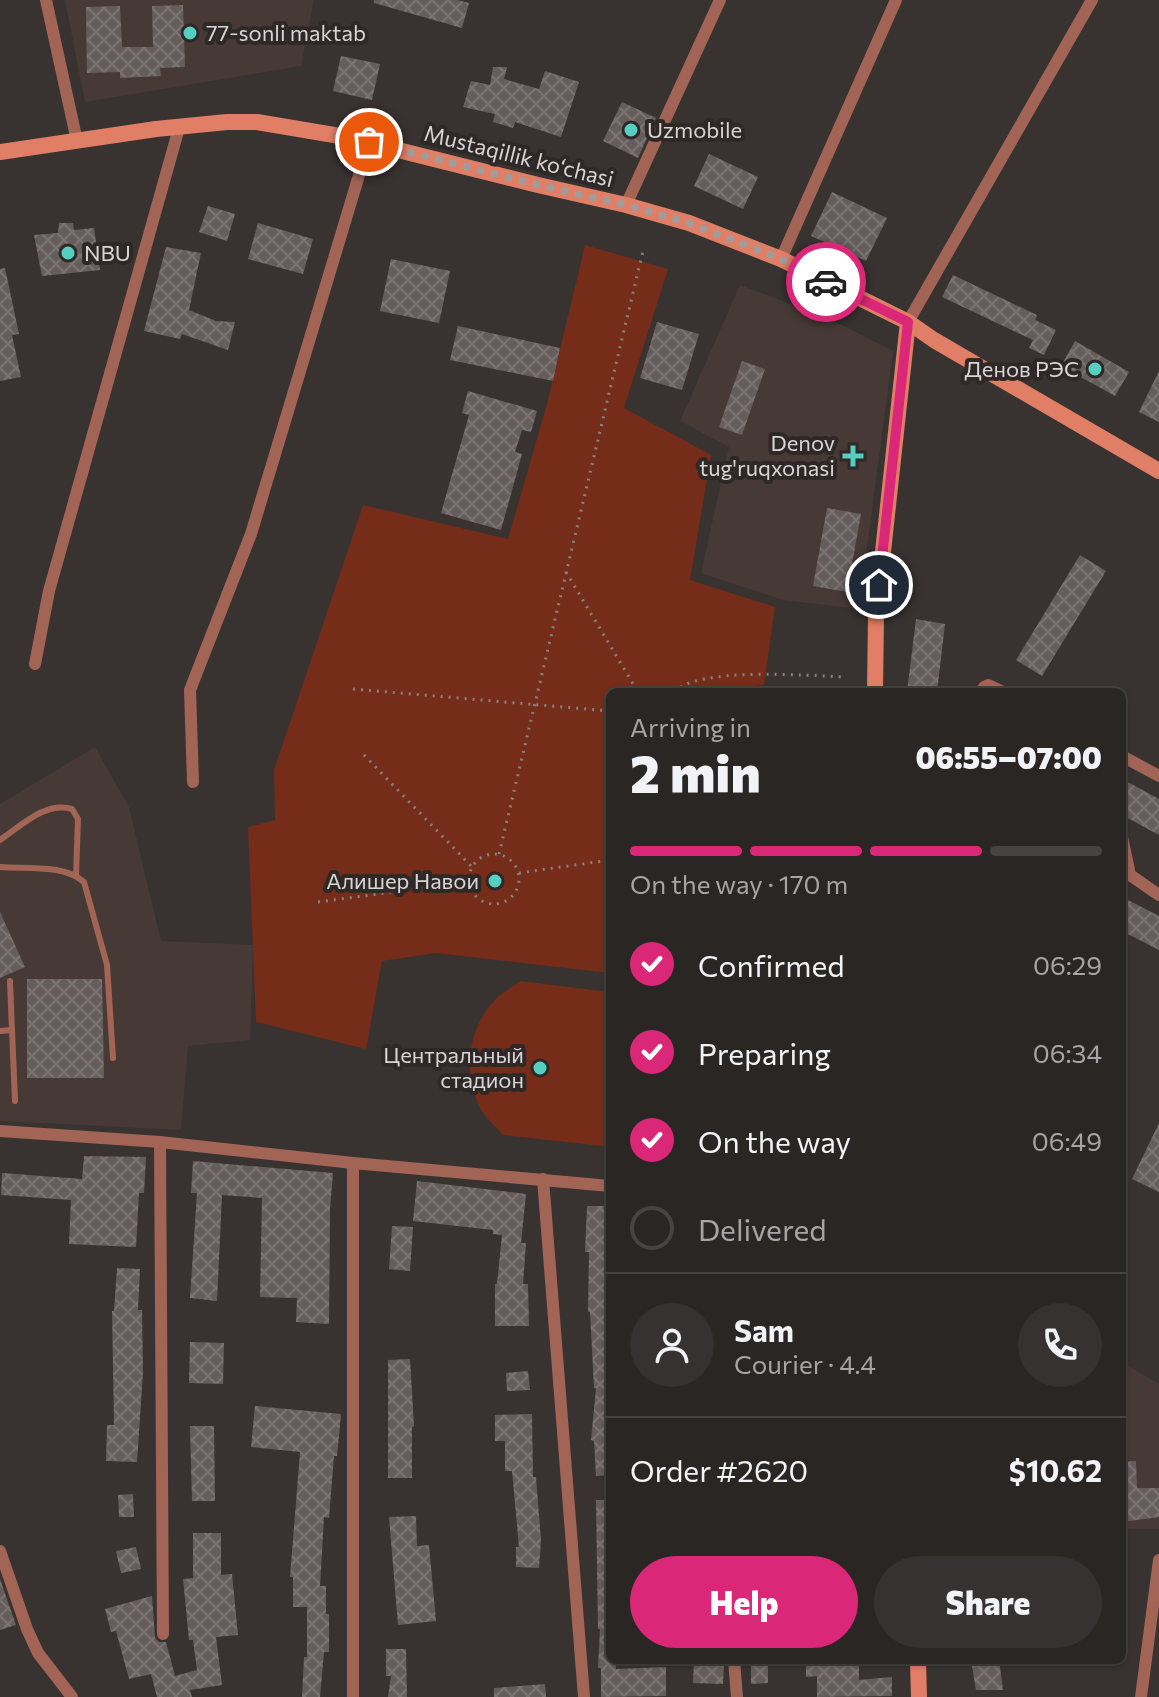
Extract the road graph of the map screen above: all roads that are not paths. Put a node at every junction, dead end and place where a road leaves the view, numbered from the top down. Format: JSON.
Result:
{"nodes":[{"id":1,"x":46,"y":0,"type":"edge"},
{"id":2,"x":720,"y":0,"type":"edge"},
{"id":3,"x":896,"y":0,"type":"edge"},
{"id":4,"x":1092,"y":0,"type":"edge"},
{"id":5,"x":179,"y":128,"type":"junction"},
{"id":6,"x":77,"y":141,"type":"junction"},
{"id":7,"x":369,"y":142,"type":"junction"},
{"id":8,"x":0,"y":152,"type":"edge"},
{"id":9,"x":626,"y":205,"type":"junction"},
{"id":10,"x":781,"y":259,"type":"junction"},
{"id":11,"x":908,"y":322,"type":"junction"},
{"id":12,"x":1159,"y":471,"type":"edge"},
{"id":13,"x":35,"y":664,"type":"dead end"},
{"id":14,"x":875,"y":688,"type":"edge"},
{"id":15,"x":1126,"y":758,"type":"edge"},
{"id":16,"x":1159,"y":776,"type":"edge"},
{"id":17,"x":193,"y":782,"type":"dead end"},
{"id":18,"x":0,"y":840,"type":"edge"},
{"id":19,"x":1126,"y":856,"type":"edge"},
{"id":20,"x":0,"y":867,"type":"edge"},
{"id":21,"x":76,"y":875,"type":"junction"},
{"id":22,"x":1159,"y":895,"type":"edge"},
{"id":23,"x":10,"y":981,"type":"dead end"},
{"id":24,"x":12,"y":1030,"type":"junction"},
{"id":25,"x":0,"y":1031,"type":"edge"},
{"id":26,"x":113,"y":1058,"type":"dead end"},
{"id":27,"x":15,"y":1101,"type":"dead end"},
{"id":28,"x":0,"y":1131,"type":"edge"},
{"id":29,"x":160,"y":1142,"type":"junction"},
{"id":30,"x":353,"y":1163,"type":"junction"},
{"id":31,"x":543,"y":1179,"type":"junction"},
{"id":32,"x":606,"y":1186,"type":"edge"},
{"id":33,"x":0,"y":1551,"type":"edge"},
{"id":34,"x":1159,"y":1560,"type":"edge"},
{"id":35,"x":163,"y":1634,"type":"dead end"},
{"id":36,"x":734,"y":1664,"type":"edge"},
{"id":37,"x":918,"y":1664,"type":"edge"},
{"id":38,"x":72,"y":1697,"type":"edge"},
{"id":39,"x":353,"y":1697,"type":"edge"},
{"id":40,"x":584,"y":1697,"type":"edge"},
{"id":41,"x":737,"y":1697,"type":"edge"},
{"id":42,"x":919,"y":1697,"type":"edge"},
{"id":43,"x":1141,"y":1697,"type":"edge"}],
"edges":[{"from":1,"to":6,"type":"street"},
{"from":2,"to":9,"type":"street"},
{"from":3,"to":10,"type":"street"},
{"from":4,"to":11,"type":"street"},
{"from":5,"to":6,"type":"street","name":"Mustaqillik ko‘chasi"},
{"from":5,"to":7,"type":"street","name":"Mustaqillik ko‘chasi"},
{"from":5,"to":13,"type":"street"},
{"from":6,"to":8,"type":"street","name":"Mustaqillik ko‘chasi"},
{"from":7,"to":9,"type":"street","name":"Mustaqillik ko‘chasi"},
{"from":7,"to":17,"type":"street"},
{"from":9,"to":10,"type":"street","name":"Mustaqillik ko‘chasi"},
{"from":10,"to":11,"type":"street","name":"Mustaqillik ko‘chasi"},
{"from":11,"to":12,"type":"street","name":"Mustaqillik ko‘chasi"},
{"from":11,"to":14,"type":"street"},
{"from":15,"to":16,"type":"street"},
{"from":18,"to":21,"type":"lane"},
{"from":19,"to":22,"type":"street"},
{"from":20,"to":21,"type":"lane"},
{"from":21,"to":26,"type":"lane"},
{"from":23,"to":24,"type":"lane"},
{"from":24,"to":25,"type":"lane"},
{"from":24,"to":27,"type":"lane"},
{"from":28,"to":29,"type":"street"},
{"from":29,"to":30,"type":"street"},
{"from":29,"to":35,"type":"street"},
{"from":30,"to":31,"type":"street"},
{"from":30,"to":39,"type":"street"},
{"from":31,"to":32,"type":"street"},
{"from":31,"to":40,"type":"street"},
{"from":33,"to":38,"type":"street"},
{"from":34,"to":43,"type":"street"},
{"from":36,"to":41,"type":"street"},
{"from":37,"to":42,"type":"street"}]}
